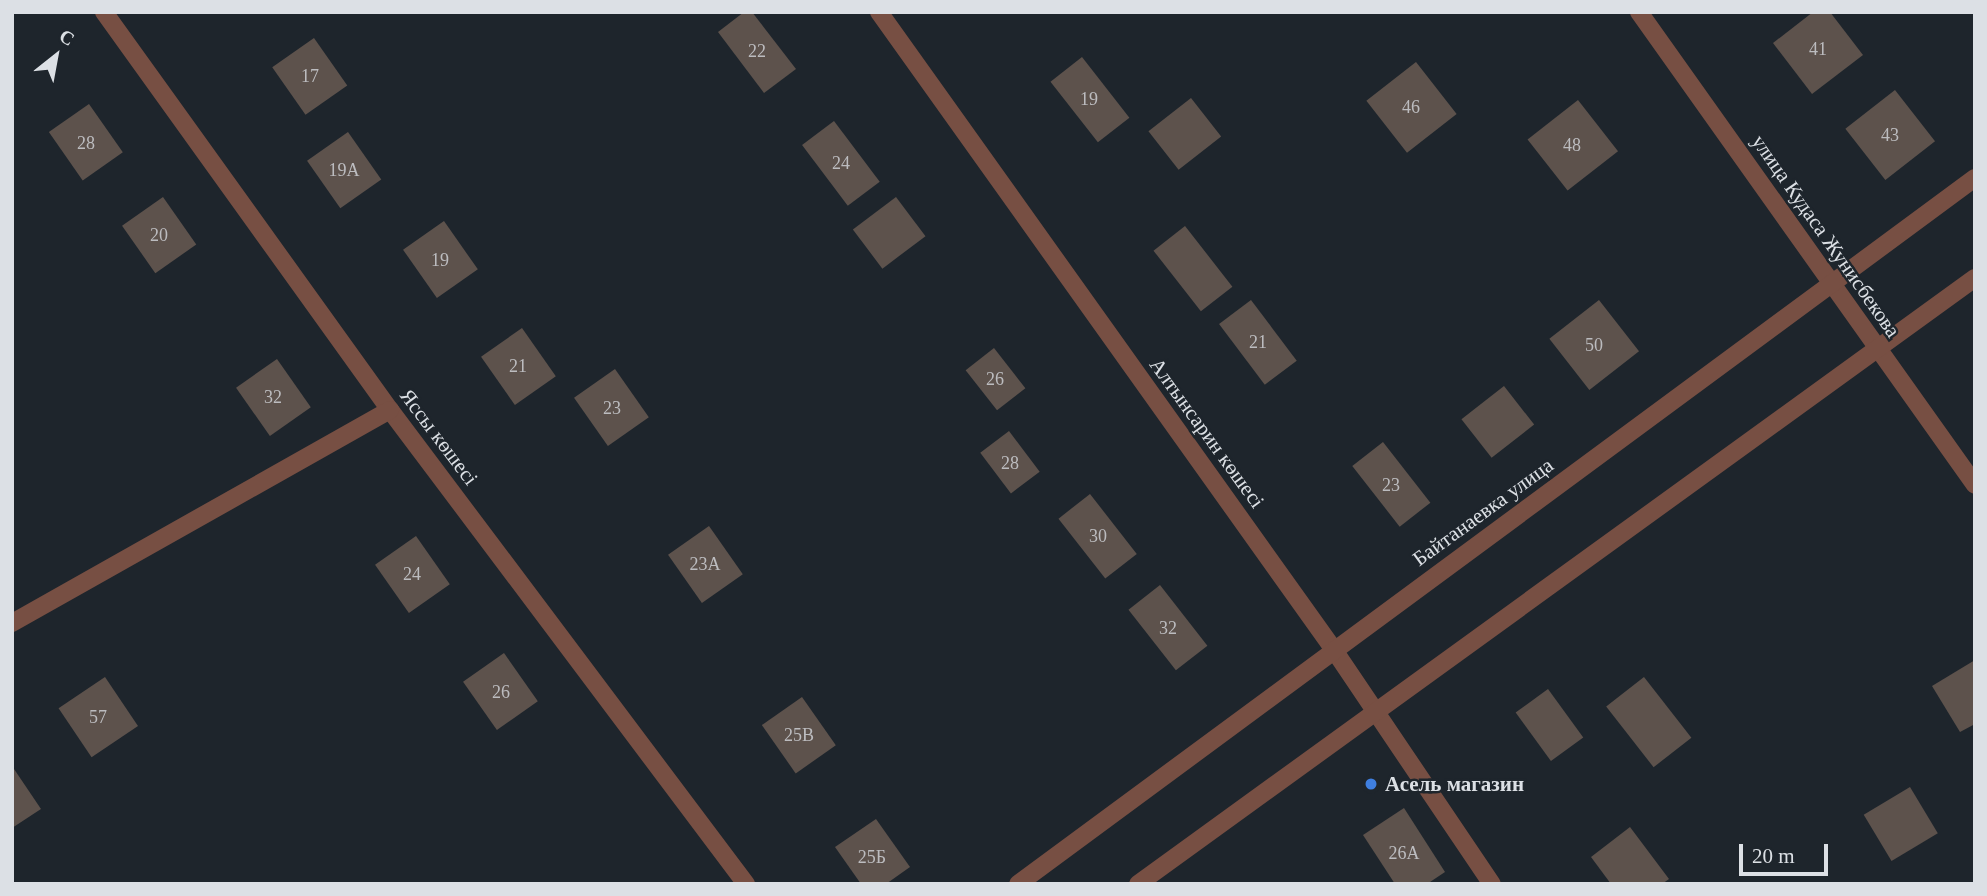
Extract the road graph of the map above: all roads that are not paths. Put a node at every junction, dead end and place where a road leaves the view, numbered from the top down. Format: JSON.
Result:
{"nodes":[{"id":1,"x":104,"y":12,"type":"edge"},
{"id":2,"x":879,"y":12,"type":"edge"},
{"id":3,"x":1639,"y":12,"type":"edge"},
{"id":4,"x":1975,"y":178,"type":"edge"},
{"id":5,"x":1975,"y":278,"type":"edge"},
{"id":6,"x":1832,"y":283,"type":"junction"},
{"id":7,"x":1878,"y":349,"type":"junction"},
{"id":8,"x":390,"y":410,"type":"junction"},
{"id":9,"x":1975,"y":485,"type":"edge"},
{"id":10,"x":12,"y":623,"type":"edge"},
{"id":11,"x":1334,"y":650,"type":"junction"},
{"id":12,"x":1372,"y":714,"type":"junction"},
{"id":13,"x":746,"y":884,"type":"edge"},
{"id":14,"x":1018,"y":884,"type":"edge"},
{"id":15,"x":1138,"y":884,"type":"edge"},
{"id":16,"x":1492,"y":884,"type":"edge"}],
"edges":[{"from":1,"to":8,"type":"street","name":"Яссы көшесі"},
{"from":2,"to":11,"type":"street","name":"Алтынсарин көшесі"},
{"from":3,"to":6,"type":"street","name":"улица Кудаса Жунисбекова"},
{"from":4,"to":6,"type":"street","name":"Байтанаевка улица"},
{"from":5,"to":7,"type":"street"},
{"from":6,"to":7,"type":"street","name":"улица Кудаса Жунисбекова"},
{"from":6,"to":11,"type":"street","name":"Байтанаевка улица"},
{"from":7,"to":9,"type":"street","name":"улица Кудаса Жунисбекова"},
{"from":7,"to":12,"type":"street"},
{"from":8,"to":10,"type":"street"},
{"from":8,"to":13,"type":"street","name":"Яссы көшесі"},
{"from":11,"to":12,"type":"street","name":"Алтынсарин көшесі"},
{"from":11,"to":14,"type":"street","name":"Байтанаевка улица"},
{"from":12,"to":15,"type":"street"},
{"from":12,"to":16,"type":"street","name":"Алтынсарин көшесі"}]}
